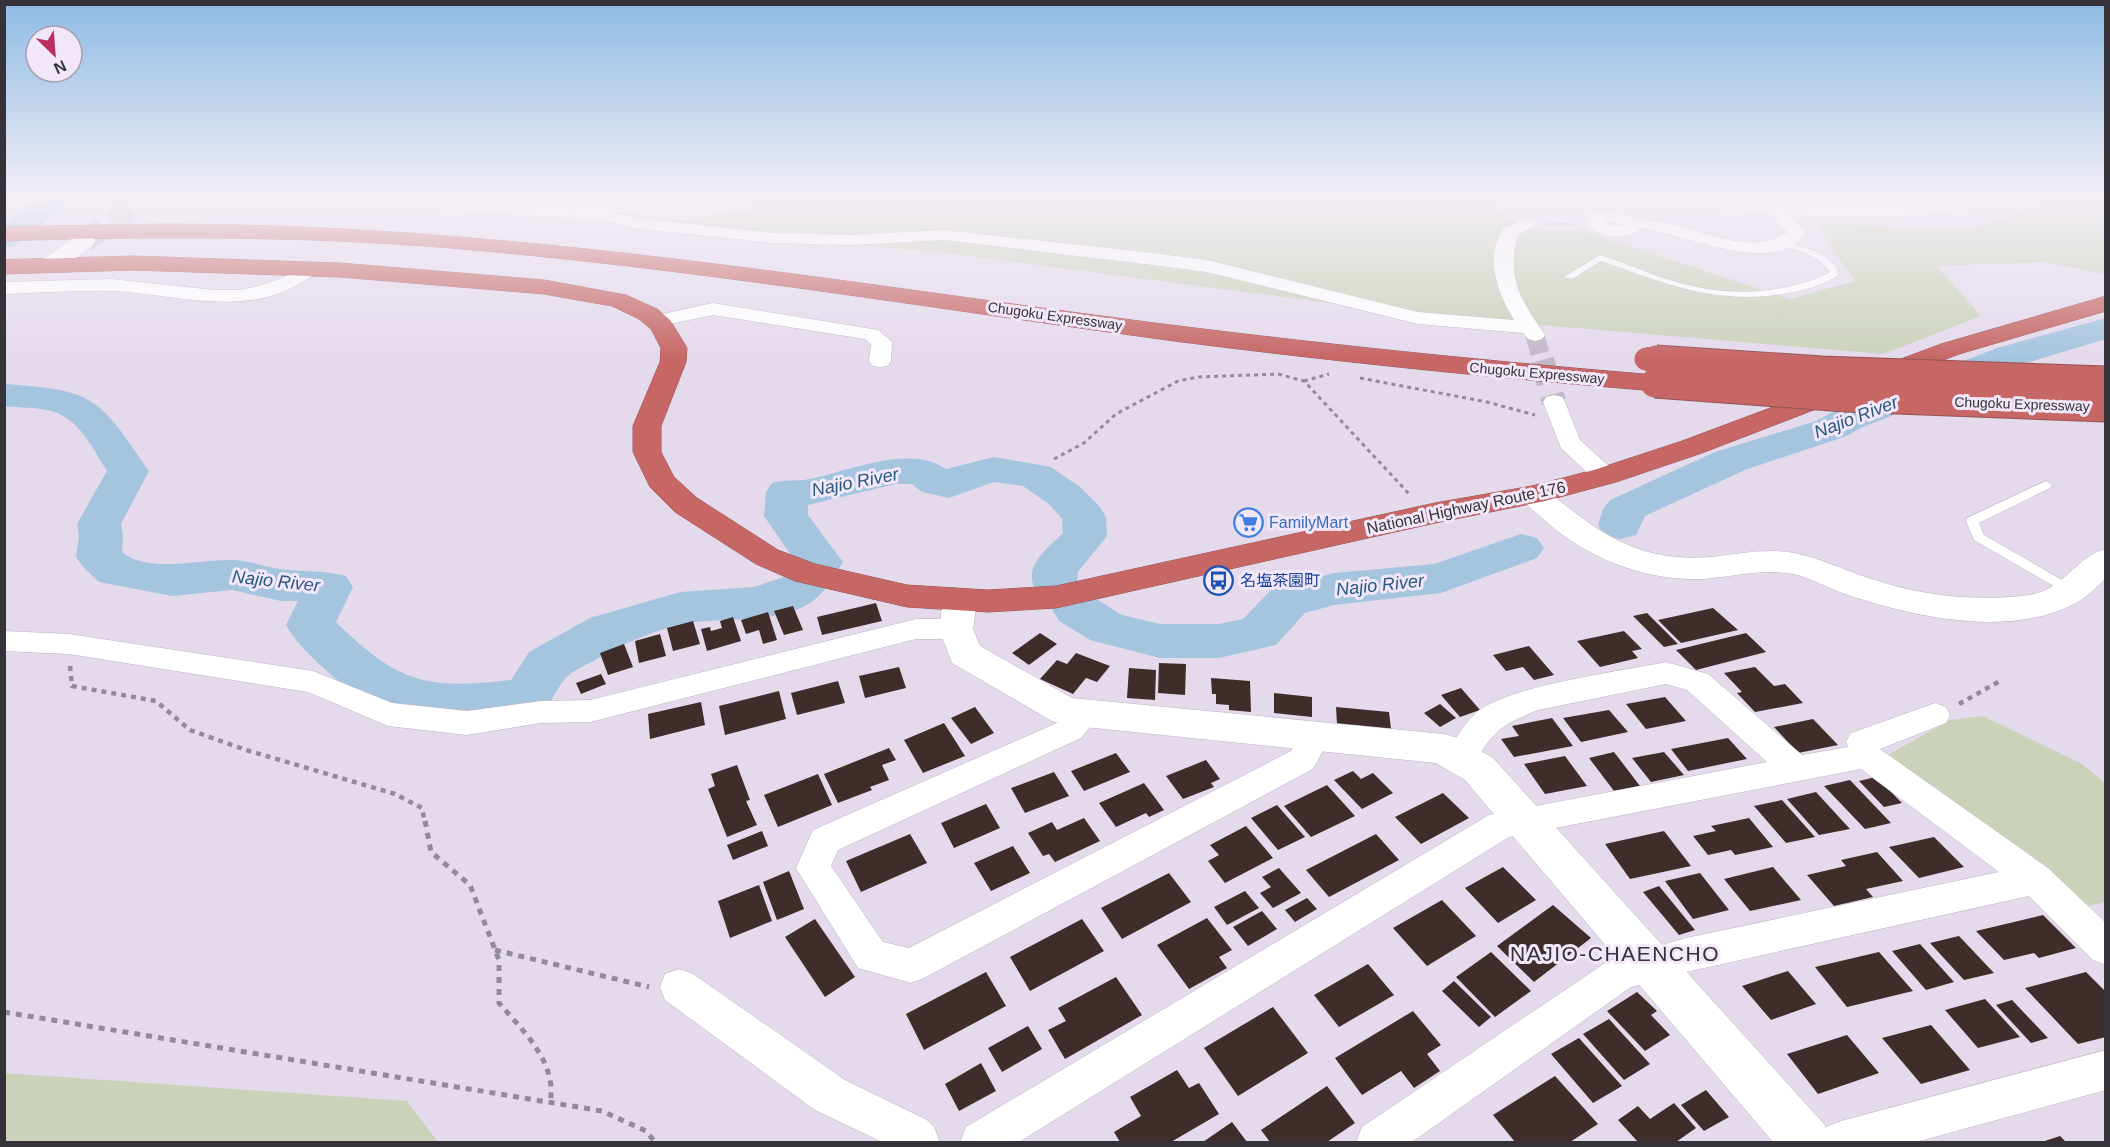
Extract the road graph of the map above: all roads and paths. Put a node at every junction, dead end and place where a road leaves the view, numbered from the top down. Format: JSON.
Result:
{"nodes":[{"id":1,"x":69,"y":252,"type":"tunnel mouth"},
{"id":2,"x":549,"y":252,"type":"edge"},
{"id":3,"x":710,"y":252,"type":"edge"},
{"id":4,"x":1086,"y":252,"type":"edge"},
{"id":5,"x":1504,"y":252,"type":"edge"},
{"id":6,"x":1814,"y":252,"type":"edge"},
{"id":7,"x":50,"y":265,"type":"junction"},
{"id":8,"x":4,"y":267,"type":"edge"},
{"id":9,"x":311,"y":268,"type":"junction"},
{"id":10,"x":1569,"y":277,"type":"dead end"},
{"id":11,"x":4,"y":288,"type":"edge"},
{"id":12,"x":2106,"y":303,"type":"edge"},
{"id":13,"x":656,"y":321,"type":"junction"},
{"id":14,"x":1536,"y":338,"type":"junction"},
{"id":15,"x":880,"y":361,"type":"dead end"},
{"id":16,"x":1641,"y":367,"type":"junction"},
{"id":17,"x":1334,"y":374,"type":"dead end"},
{"id":18,"x":1358,"y":378,"type":"dead end"},
{"id":19,"x":1304,"y":381,"type":"junction"},
{"id":20,"x":2106,"y":381,"type":"edge"},
{"id":21,"x":2106,"y":407,"type":"edge"},
{"id":22,"x":1558,"y":412,"type":"joint"},
{"id":23,"x":1054,"y":459,"type":"dead end"},
{"id":24,"x":1605,"y":476,"type":"junction"},
{"id":25,"x":2046,"y":485,"type":"dead end"},
{"id":26,"x":1534,"y":495,"type":"junction"},
{"id":27,"x":1428,"y":515,"type":"junction"},
{"id":28,"x":2106,"y":560,"type":"edge"},
{"id":29,"x":2071,"y":591,"type":"junction"},
{"id":30,"x":958,"y":615,"type":"junction"},
{"id":31,"x":4,"y":641,"type":"edge"},
{"id":32,"x":69,"y":644,"type":"junction"},
{"id":33,"x":2000,"y":681,"type":"dead end"},
{"id":34,"x":1086,"y":713,"type":"junction"},
{"id":35,"x":1935,"y":715,"type":"joint"},
{"id":36,"x":1315,"y":736,"type":"junction"},
{"id":37,"x":1866,"y":756,"type":"junction"},
{"id":38,"x":1461,"y":759,"type":"junction"},
{"id":39,"x":1796,"y":769,"type":"junction"},
{"id":40,"x":1525,"y":822,"type":"junction"},
{"id":41,"x":2036,"y":879,"type":"junction"},
{"id":42,"x":2106,"y":948,"type":"edge"},
{"id":43,"x":495,"y":950,"type":"junction"},
{"id":44,"x":1649,"y":966,"type":"junction"},
{"id":45,"x":679,"y":987,"type":"joint"},
{"id":46,"x":4,"y":1012,"type":"edge"},
{"id":47,"x":2106,"y":1070,"type":"edge"},
{"id":48,"x":550,"y":1103,"type":"junction"},
{"id":49,"x":655,"y":1143,"type":"edge"},
{"id":50,"x":919,"y":1143,"type":"edge"},
{"id":51,"x":981,"y":1143,"type":"edge"},
{"id":52,"x":1377,"y":1143,"type":"edge"},
{"id":53,"x":1806,"y":1143,"type":"edge"},
{"id":54,"x":1841,"y":1143,"type":"edge"}],
"edges":[{"from":1,"to":7,"type":"street"},
{"from":2,"to":16,"type":"highway","name":"Chugoku Expressway"},
{"from":3,"to":14,"type":"highway","name":"Chugoku Expressway"},
{"from":4,"to":14,"type":"street"},
{"from":5,"to":14,"type":"street"},
{"from":6,"to":10,"type":"lane"},
{"from":7,"to":8,"type":"highway","name":"National Highway Route 176"},
{"from":7,"to":9,"type":"highway","name":"National Highway Route 176"},
{"from":9,"to":11,"type":"street"},
{"from":9,"to":13,"type":"highway","name":"National Highway Route 176"},
{"from":12,"to":24,"type":"highway","name":"National Highway Route 176"},
{"from":13,"to":15,"type":"street"},
{"from":13,"to":30,"type":"highway","name":"National Highway Route 176"},
{"from":16,"to":20,"type":"highway","name":"Chugoku Expressway","bridge":true},
{"from":16,"to":21,"type":"highway","name":"Chugoku Expressway","bridge":true},
{"from":17,"to":19,"type":"path"},
{"from":18,"to":22,"type":"path"},
{"from":19,"to":23,"type":"path"},
{"from":19,"to":27,"type":"path"},
{"from":22,"to":24,"type":"street"},
{"from":24,"to":26,"type":"highway","name":"National Highway Route 176"},
{"from":25,"to":29,"type":"lane"},
{"from":26,"to":27,"type":"highway","name":"National Highway Route 176"},
{"from":26,"to":29,"type":"street"},
{"from":27,"to":30,"type":"highway","name":"National Highway Route 176"},
{"from":28,"to":29,"type":"street"},
{"from":30,"to":32,"type":"street"},
{"from":30,"to":34,"type":"street"},
{"from":31,"to":32,"type":"street"},
{"from":32,"to":43,"type":"path"},
{"from":33,"to":35,"type":"path"},
{"from":34,"to":36,"type":"street"},
{"from":34,"to":36,"type":"street"},
{"from":35,"to":37,"type":"street"},
{"from":36,"to":38,"type":"street"},
{"from":37,"to":39,"type":"street"},
{"from":37,"to":41,"type":"street"},
{"from":38,"to":39,"type":"street"},
{"from":38,"to":40,"type":"street"},
{"from":39,"to":40,"type":"street"},
{"from":40,"to":44,"type":"street"},
{"from":40,"to":51,"type":"street"},
{"from":41,"to":42,"type":"street"},
{"from":41,"to":44,"type":"street"},
{"from":43,"to":45,"type":"path"},
{"from":43,"to":48,"type":"path"},
{"from":44,"to":52,"type":"street"},
{"from":44,"to":53,"type":"street"},
{"from":45,"to":50,"type":"street"},
{"from":46,"to":48,"type":"path"},
{"from":47,"to":54,"type":"street"},
{"from":48,"to":49,"type":"path"}]}
